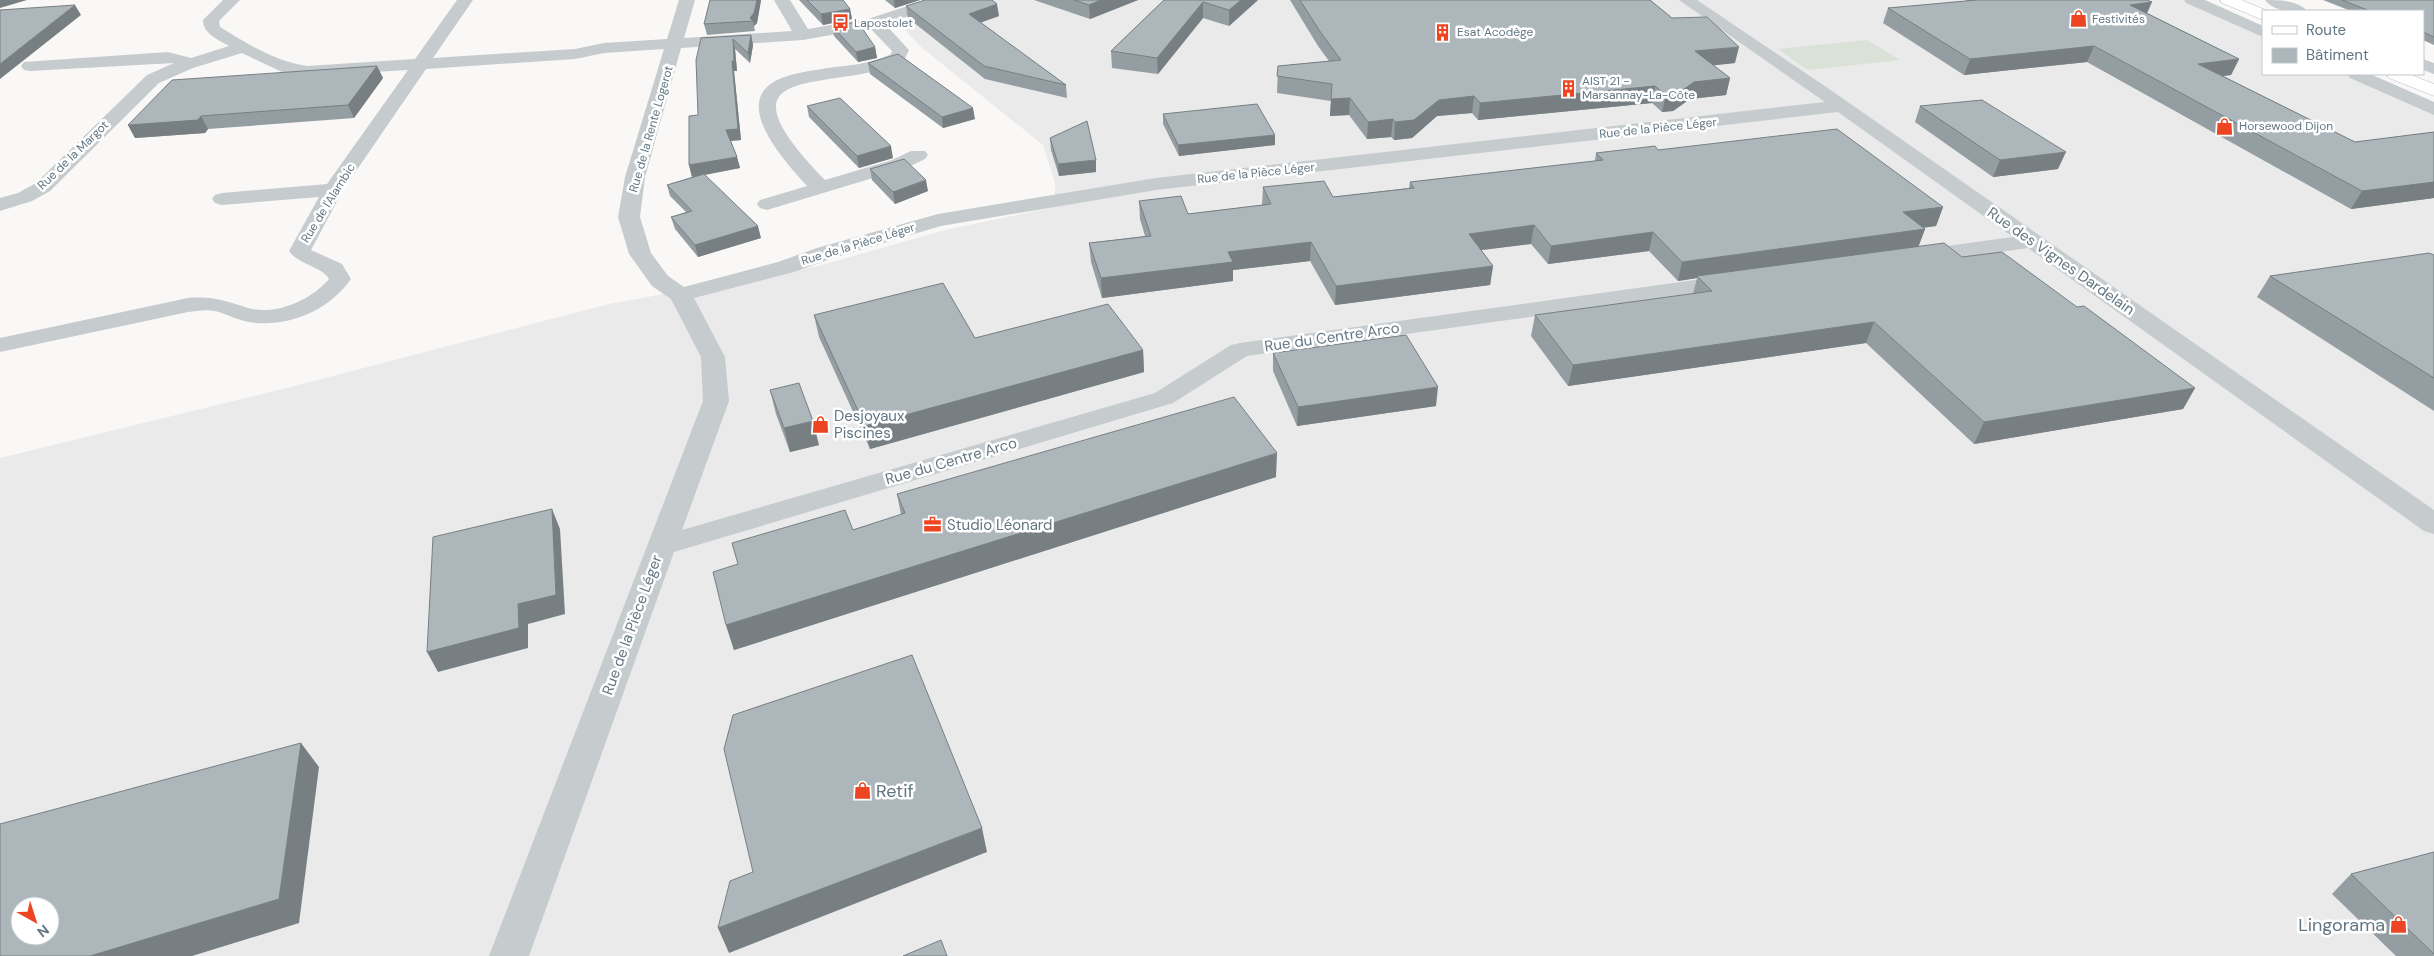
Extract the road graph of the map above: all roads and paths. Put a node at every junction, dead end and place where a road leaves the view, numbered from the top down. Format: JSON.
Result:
{"nodes":[{"id":1,"x":232,"y":0,"type":"edge"},
{"id":2,"x":465,"y":0,"type":"edge"},
{"id":3,"x":687,"y":0,"type":"edge"},
{"id":4,"x":782,"y":0,"type":"edge"},
{"id":5,"x":942,"y":0,"type":"edge"},
{"id":6,"x":1687,"y":0,"type":"edge"},
{"id":7,"x":2192,"y":0,"type":"edge"},
{"id":8,"x":2228,"y":0,"type":"edge"},
{"id":9,"x":2254,"y":0,"type":"edge"},
{"id":10,"x":2272,"y":0,"type":"edge"},
{"id":11,"x":2278,"y":10,"type":"edge"},
{"id":12,"x":2297,"y":10,"type":"edge"},
{"id":13,"x":2262,"y":15,"type":"edge"},
{"id":14,"x":874,"y":22,"type":"junction"},
{"id":15,"x":2262,"y":32,"type":"edge"},
{"id":16,"x":803,"y":35,"type":"junction"},
{"id":17,"x":675,"y":45,"type":"junction"},
{"id":18,"x":242,"y":47,"type":"junction"},
{"id":19,"x":186,"y":64,"type":"junction"},
{"id":20,"x":422,"y":64,"type":"junction"},
{"id":21,"x":30,"y":66,"type":"dead end"},
{"id":22,"x":2358,"y":75,"type":"edge"},
{"id":23,"x":2397,"y":75,"type":"edge"},
{"id":24,"x":2434,"y":91,"type":"edge"},
{"id":25,"x":1841,"y":106,"type":"junction"},
{"id":26,"x":2434,"y":109,"type":"edge"},
{"id":27,"x":918,"y":155,"type":"dead end"},
{"id":28,"x":821,"y":188,"type":"junction"},
{"id":29,"x":333,"y":190,"type":"junction"},
{"id":30,"x":222,"y":199,"type":"dead end"},
{"id":31,"x":767,"y":204,"type":"dead end"},
{"id":32,"x":0,"y":206,"type":"edge"},
{"id":33,"x":2032,"y":241,"type":"junction"},
{"id":34,"x":1894,"y":260,"type":"edge"},
{"id":35,"x":1755,"y":279,"type":"edge"},
{"id":36,"x":671,"y":288,"type":"junction"},
{"id":37,"x":0,"y":345,"type":"edge"},
{"id":38,"x":2422,"y":504,"type":"edge"},
{"id":39,"x":2434,"y":524,"type":"edge"},
{"id":40,"x":662,"y":546,"type":"junction"},
{"id":41,"x":510,"y":956,"type":"edge"}],
"edges":[{"from":1,"to":18,"type":"street"},
{"from":2,"to":20,"type":"street","name":"Rue de l'Alambic"},
{"from":3,"to":17,"type":"street","name":"Rue de la Rente Logerot"},
{"from":4,"to":16,"type":"street"},
{"from":5,"to":14,"type":"street"},
{"from":6,"to":25,"type":"street","name":"Rue des Vignes Dardelain"},
{"from":7,"to":15,"type":"street"},
{"from":8,"to":13,"type":"main road"},
{"from":9,"to":11,"type":"main road"},
{"from":10,"to":12,"type":"street"},
{"from":14,"to":16,"type":"street"},
{"from":14,"to":28,"type":"street"},
{"from":16,"to":17,"type":"street"},
{"from":17,"to":20,"type":"street"},
{"from":17,"to":36,"type":"street","name":"Rue de la Rente Logerot"},
{"from":18,"to":19,"type":"street","name":"Rue de la Margot"},
{"from":18,"to":20,"type":"street"},
{"from":19,"to":21,"type":"street"},
{"from":19,"to":32,"type":"street","name":"Rue de la Margot"},
{"from":20,"to":29,"type":"street","name":"Rue de l'Alambic"},
{"from":22,"to":26,"type":"street"},
{"from":23,"to":24,"type":"main road"},
{"from":25,"to":33,"type":"street","name":"Rue des Vignes Dardelain"},
{"from":25,"to":36,"type":"street","name":"Rue de la Pièce Léger"},
{"from":27,"to":28,"type":"street"},
{"from":28,"to":31,"type":"street"},
{"from":29,"to":30,"type":"street"},
{"from":29,"to":37,"type":"street","name":"Rue de l'Alambic"},
{"from":33,"to":34,"type":"street"},
{"from":33,"to":38,"type":"street","name":"Rue des Vignes Dardelain"},
{"from":35,"to":40,"type":"street","name":"Rue du Centre Arco"},
{"from":36,"to":40,"type":"street","name":"Rue de la Pièce Léger"},
{"from":38,"to":39,"type":"street","name":"Rue des Vignes Dardelain"},
{"from":40,"to":41,"type":"street","name":"Rue de la Pièce Léger"}]}
